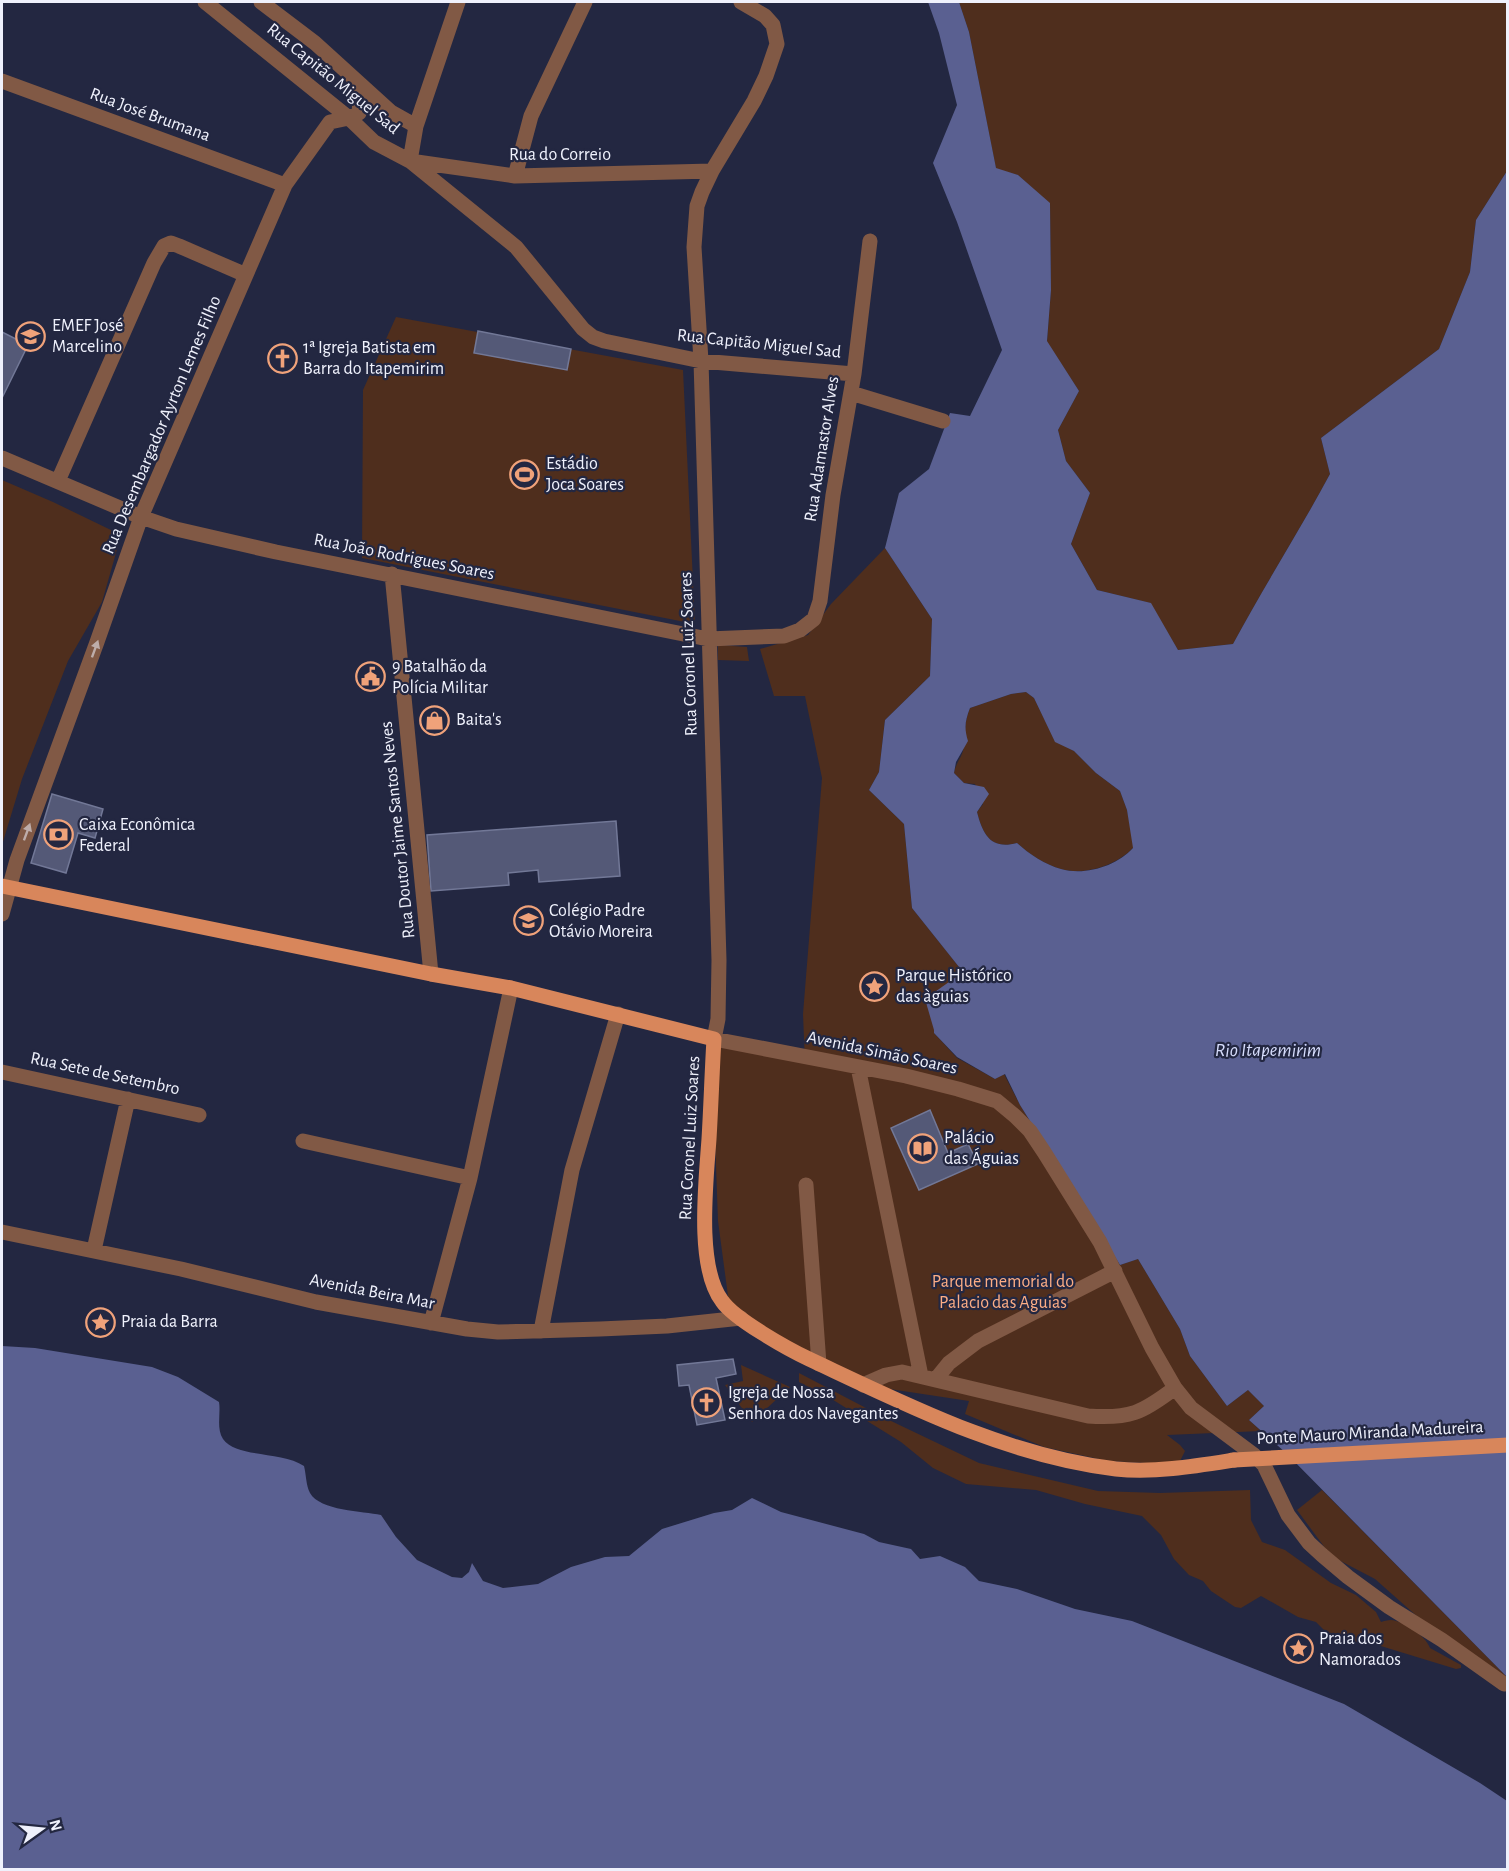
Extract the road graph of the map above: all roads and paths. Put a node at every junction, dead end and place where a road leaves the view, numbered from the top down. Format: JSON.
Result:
{"nodes":[{"id":1,"x":205,"y":2,"type":"edge"},
{"id":2,"x":261,"y":2,"type":"edge"},
{"id":3,"x":458,"y":2,"type":"edge"},
{"id":4,"x":585,"y":2,"type":"edge"},
{"id":5,"x":746,"y":4,"type":"edge"},
{"id":6,"x":2,"y":81,"type":"edge"},
{"id":7,"x":361,"y":86,"type":"junction"},
{"id":8,"x":349,"y":118,"type":"junction"},
{"id":9,"x":416,"y":126,"type":"junction"},
{"id":10,"x":410,"y":162,"type":"junction"},
{"id":11,"x":712,"y":171,"type":"junction"},
{"id":12,"x":515,"y":176,"type":"junction"},
{"id":13,"x":285,"y":185,"type":"junction"},
{"id":14,"x":870,"y":241,"type":"dead end"},
{"id":15,"x":246,"y":275,"type":"junction"},
{"id":16,"x":701,"y":361,"type":"junction"},
{"id":17,"x":854,"y":374,"type":"junction"},
{"id":18,"x":851,"y":393,"type":"junction"},
{"id":19,"x":943,"y":421,"type":"dead end"},
{"id":20,"x":2,"y":458,"type":"edge"},
{"id":21,"x":58,"y":481,"type":"junction"},
{"id":22,"x":141,"y":516,"type":"junction"},
{"id":23,"x":392,"y":574,"type":"junction"},
{"id":24,"x":808,"y":624,"type":"joint"},
{"id":25,"x":708,"y":639,"type":"junction"},
{"id":26,"x":5,"y":887,"type":"edge"},
{"id":27,"x":2,"y":914,"type":"edge"},
{"id":28,"x":431,"y":974,"type":"junction"},
{"id":29,"x":510,"y":988,"type":"junction"},
{"id":30,"x":618,"y":1014,"type":"junction"},
{"id":31,"x":714,"y":1039,"type":"junction"},
{"id":32,"x":858,"y":1067,"type":"junction"},
{"id":33,"x":2,"y":1072,"type":"edge"},
{"id":34,"x":128,"y":1099,"type":"junction"},
{"id":35,"x":200,"y":1115,"type":"dead end"},
{"id":36,"x":303,"y":1141,"type":"dead end"},
{"id":37,"x":470,"y":1178,"type":"junction"},
{"id":38,"x":806,"y":1185,"type":"dead end"},
{"id":39,"x":2,"y":1232,"type":"edge"},
{"id":40,"x":94,"y":1250,"type":"junction"},
{"id":41,"x":1115,"y":1271,"type":"junction"},
{"id":42,"x":741,"y":1318,"type":"junction"},
{"id":43,"x":431,"y":1323,"type":"junction"},
{"id":44,"x":541,"y":1331,"type":"junction"},
{"id":45,"x":819,"y":1364,"type":"junction"},
{"id":46,"x":921,"y":1376,"type":"junction"},
{"id":47,"x":936,"y":1379,"type":"junction"},
{"id":48,"x":863,"y":1385,"type":"junction"},
{"id":49,"x":1176,"y":1388,"type":"junction"},
{"id":50,"x":1508,"y":1445,"type":"edge"},
{"id":51,"x":1504,"y":1684,"type":"dead end"}],
"edges":[{"from":1,"to":8,"type":"street","name":"Rua Capitão Miguel Sad"},
{"from":2,"to":7,"type":"street","name":"Rua Capitão Miguel Sad"},
{"from":3,"to":9,"type":"street"},
{"from":4,"to":12,"type":"street"},
{"from":5,"to":11,"type":"street","name":"Rua Coronel Luiz Soares"},
{"from":6,"to":13,"type":"street","name":"Rua José Brumana"},
{"from":7,"to":8,"type":"street"},
{"from":7,"to":9,"type":"street","name":"Rua Capitão Miguel Sad"},
{"from":8,"to":10,"type":"street","name":"Rua Capitão Miguel Sad"},
{"from":8,"to":13,"type":"street","name":"Rua Desembargador Ayrton Lemes Filho"},
{"from":9,"to":10,"type":"street","name":"Rua Capitão Miguel Sad"},
{"from":10,"to":12,"type":"street","name":"Rua do Correio"},
{"from":10,"to":16,"type":"street","name":"Rua Capitão Miguel Sad"},
{"from":11,"to":12,"type":"street","name":"Rua do Correio"},
{"from":11,"to":16,"type":"street","name":"Rua Coronel Luiz Soares"},
{"from":13,"to":15,"type":"street","name":"Rua Desembargador Ayrton Lemes Filho"},
{"from":14,"to":17,"type":"street","name":"Rua Adamastor Alves"},
{"from":15,"to":21,"type":"street"},
{"from":15,"to":22,"type":"street","name":"Rua Desembargador Ayrton Lemes Filho"},
{"from":16,"to":17,"type":"street","name":"Rua Capitão Miguel Sad"},
{"from":16,"to":25,"type":"street","name":"Rua Coronel Luiz Soares"},
{"from":17,"to":18,"type":"street","name":"Rua Adamastor Alves"},
{"from":18,"to":19,"type":"street"},
{"from":18,"to":24,"type":"street","name":"Rua Adamastor Alves"},
{"from":20,"to":21,"type":"street","name":"Rua João Rodrigues Soares"},
{"from":21,"to":22,"type":"street","name":"Rua João Rodrigues Soares"},
{"from":22,"to":23,"type":"street","name":"Rua João Rodrigues Soares"},
{"from":26,"to":22,"type":"street","name":"Rua Desembargador Ayrton Lemes Filho","one_way":true},
{"from":23,"to":25,"type":"street","name":"Rua João Rodrigues Soares"},
{"from":23,"to":28,"type":"street","name":"Rua Doutor Jaime Santos Neves"},
{"from":24,"to":25,"type":"street","name":"Rua João Rodrigues Soares"},
{"from":25,"to":31,"type":"street","name":"Rua Coronel Luiz Soares"},
{"from":26,"to":27,"type":"street","name":"Rua Desembargador Ayrton Lemes Filho"},
{"from":26,"to":28,"type":"main road"},
{"from":28,"to":29,"type":"main road"},
{"from":29,"to":30,"type":"main road"},
{"from":29,"to":37,"type":"street"},
{"from":30,"to":31,"type":"main road"},
{"from":30,"to":44,"type":"street"},
{"from":31,"to":32,"type":"street","name":"Avenida Simão Soares"},
{"from":31,"to":42,"type":"main road","name":"Rua Coronel Luiz Soares"},
{"from":32,"to":41,"type":"street","name":"Avenida Simão Soares"},
{"from":32,"to":46,"type":"street"},
{"from":33,"to":34,"type":"street","name":"Rua Sete de Setembro"},
{"from":34,"to":35,"type":"street","name":"Rua Sete de Setembro"},
{"from":34,"to":40,"type":"street"},
{"from":36,"to":37,"type":"street"},
{"from":37,"to":43,"type":"street"},
{"from":38,"to":45,"type":"street"},
{"from":39,"to":40,"type":"street","name":"Avenida Beira Mar"},
{"from":40,"to":43,"type":"street","name":"Avenida Beira Mar"},
{"from":41,"to":47,"type":"street"},
{"from":41,"to":49,"type":"street","name":"Avenida Simão Soares"},
{"from":42,"to":44,"type":"street","name":"Avenida Beira Mar"},
{"from":42,"to":45,"type":"main road","name":"Rua Coronel Luiz Soares"},
{"from":43,"to":44,"type":"street","name":"Avenida Beira Mar"},
{"from":45,"to":48,"type":"main road","name":"Rua Coronel Luiz Soares"},
{"from":46,"to":47,"type":"street"},
{"from":46,"to":48,"type":"street"},
{"from":47,"to":49,"type":"street"},
{"from":48,"to":50,"type":"main road","name":"Ponte Mauro Miranda Madureira","bridge":true},
{"from":49,"to":51,"type":"street","name":"Avenida Simão Soares"}]}
